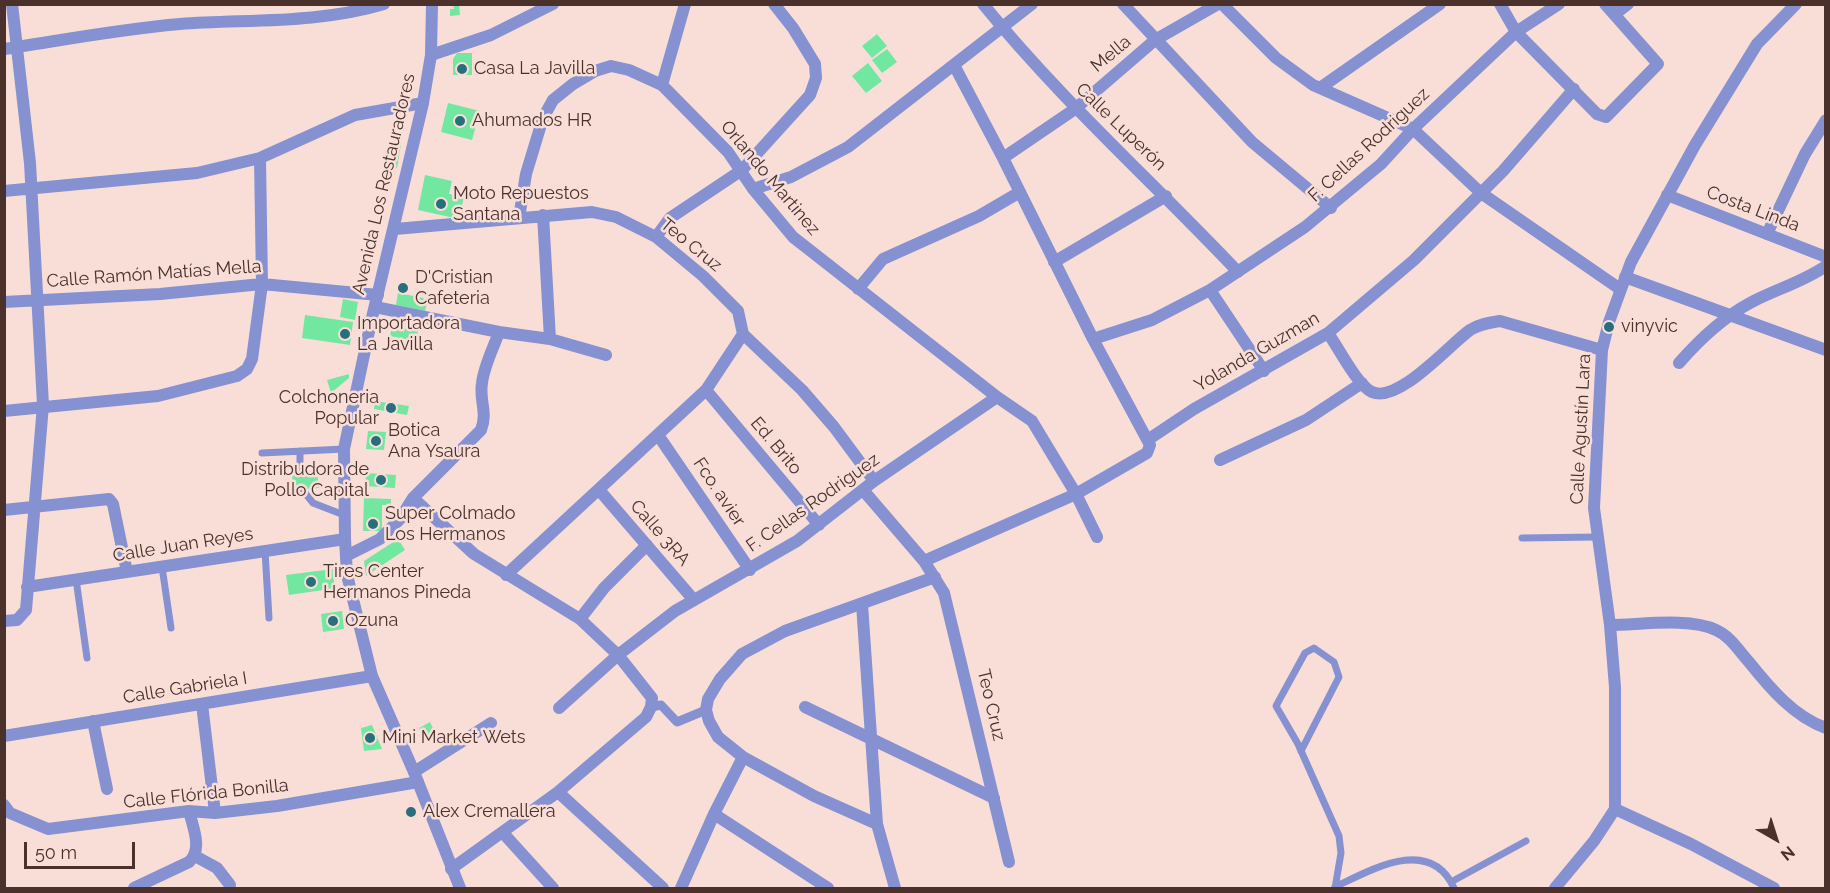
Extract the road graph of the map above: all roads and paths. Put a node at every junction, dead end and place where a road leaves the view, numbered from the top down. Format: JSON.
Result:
{"nodes":[{"id":1,"x":12,"y":4,"type":"edge"},
{"id":2,"x":384,"y":4,"type":"edge"},
{"id":3,"x":432,"y":4,"type":"edge"},
{"id":4,"x":553,"y":4,"type":"edge"},
{"id":5,"x":685,"y":4,"type":"edge"},
{"id":6,"x":774,"y":4,"type":"edge"},
{"id":7,"x":983,"y":4,"type":"edge"},
{"id":8,"x":1032,"y":4,"type":"edge"},
{"id":9,"x":1123,"y":4,"type":"edge"},
{"id":10,"x":1220,"y":4,"type":"edge"},
{"id":11,"x":1440,"y":4,"type":"edge"},
{"id":12,"x":1500,"y":4,"type":"edge"},
{"id":13,"x":1559,"y":4,"type":"edge"},
{"id":14,"x":1605,"y":4,"type":"edge"},
{"id":15,"x":1628,"y":4,"type":"edge"},
{"id":16,"x":1796,"y":4,"type":"edge"},
{"id":17,"x":1615,"y":14,"type":"junction"},
{"id":18,"x":1002,"y":28,"type":"junction"},
{"id":19,"x":1516,"y":32,"type":"junction"},
{"id":20,"x":1155,"y":40,"type":"junction"},
{"id":21,"x":18,"y":47,"type":"junction"},
{"id":22,"x":4,"y":49,"type":"edge"},
{"id":23,"x":431,"y":55,"type":"junction"},
{"id":24,"x":954,"y":65,"type":"junction"},
{"id":25,"x":662,"y":85,"type":"junction"},
{"id":26,"x":1320,"y":88,"type":"junction"},
{"id":27,"x":1574,"y":89,"type":"junction"},
{"id":28,"x":423,"y":103,"type":"junction"},
{"id":29,"x":1075,"y":109,"type":"junction"},
{"id":30,"x":1826,"y":120,"type":"edge"},
{"id":31,"x":1413,"y":129,"type":"junction"},
{"id":32,"x":260,"y":158,"type":"junction"},
{"id":33,"x":1003,"y":158,"type":"junction"},
{"id":34,"x":742,"y":170,"type":"junction"},
{"id":35,"x":30,"y":189,"type":"junction"},
{"id":36,"x":753,"y":189,"type":"junction"},
{"id":37,"x":4,"y":191,"type":"edge"},
{"id":38,"x":1020,"y":192,"type":"junction"},
{"id":39,"x":1481,"y":193,"type":"junction"},
{"id":40,"x":1667,"y":195,"type":"junction"},
{"id":41,"x":1166,"y":196,"type":"junction"},
{"id":42,"x":1331,"y":208,"type":"junction"},
{"id":43,"x":543,"y":215,"type":"junction"},
{"id":44,"x":519,"y":218,"type":"junction"},
{"id":45,"x":395,"y":229,"type":"junction"},
{"id":46,"x":1767,"y":234,"type":"junction"},
{"id":47,"x":656,"y":237,"type":"junction"},
{"id":48,"x":1826,"y":257,"type":"edge"},
{"id":49,"x":1054,"y":262,"type":"junction"},
{"id":50,"x":1826,"y":266,"type":"edge"},
{"id":51,"x":1238,"y":272,"type":"junction"},
{"id":52,"x":1625,"y":277,"type":"junction"},
{"id":53,"x":262,"y":284,"type":"junction"},
{"id":54,"x":858,"y":289,"type":"junction"},
{"id":55,"x":1620,"y":289,"type":"junction"},
{"id":56,"x":1210,"y":290,"type":"junction"},
{"id":57,"x":39,"y":299,"type":"junction"},
{"id":58,"x":376,"y":301,"type":"junction"},
{"id":59,"x":4,"y":302,"type":"edge"},
{"id":60,"x":1731,"y":314,"type":"junction"},
{"id":61,"x":499,"y":332,"type":"junction"},
{"id":62,"x":1328,"y":333,"type":"junction"},
{"id":63,"x":743,"y":334,"type":"junction"},
{"id":64,"x":550,"y":339,"type":"junction"},
{"id":65,"x":1093,"y":339,"type":"junction"},
{"id":66,"x":1602,"y":350,"type":"junction"},
{"id":67,"x":1826,"y":350,"type":"edge"},
{"id":68,"x":606,"y":355,"type":"dead end"},
{"id":69,"x":1679,"y":363,"type":"dead end"},
{"id":70,"x":1264,"y":371,"type":"junction"},
{"id":71,"x":1362,"y":383,"type":"junction"},
{"id":72,"x":706,"y":390,"type":"junction"},
{"id":73,"x":998,"y":397,"type":"junction"},
{"id":74,"x":43,"y":405,"type":"junction"},
{"id":75,"x":4,"y":411,"type":"edge"},
{"id":76,"x":658,"y":435,"type":"junction"},
{"id":77,"x":1149,"y":439,"type":"junction"},
{"id":78,"x":344,"y":448,"type":"junction"},
{"id":79,"x":300,"y":451,"type":"junction"},
{"id":80,"x":262,"y":453,"type":"dead end"},
{"id":81,"x":1220,"y":460,"type":"dead end"},
{"id":82,"x":300,"y":474,"type":"dead end"},
{"id":83,"x":874,"y":481,"type":"junction"},
{"id":84,"x":302,"y":489,"type":"dead end"},
{"id":85,"x":863,"y":490,"type":"junction"},
{"id":86,"x":600,"y":491,"type":"junction"},
{"id":87,"x":1076,"y":494,"type":"junction"},
{"id":88,"x":413,"y":498,"type":"junction"},
{"id":89,"x":33,"y":509,"type":"junction"},
{"id":90,"x":4,"y":510,"type":"edge"},
{"id":91,"x":344,"y":515,"type":"junction"},
{"id":92,"x":819,"y":525,"type":"junction"},
{"id":93,"x":1097,"y":537,"type":"dead end"},
{"id":94,"x":1597,"y":537,"type":"junction"},
{"id":95,"x":1522,"y":538,"type":"dead end"},
{"id":96,"x":345,"y":539,"type":"junction"},
{"id":97,"x":646,"y":545,"type":"junction"},
{"id":98,"x":265,"y":551,"type":"junction"},
{"id":99,"x":346,"y":556,"type":"junction"},
{"id":100,"x":924,"y":561,"type":"junction"},
{"id":101,"x":162,"y":567,"type":"junction"},
{"id":102,"x":750,"y":570,"type":"junction"},
{"id":103,"x":127,"y":572,"type":"junction"},
{"id":104,"x":506,"y":575,"type":"junction"},
{"id":105,"x":935,"y":577,"type":"junction"},
{"id":106,"x":76,"y":579,"type":"junction"},
{"id":107,"x":27,"y":587,"type":"junction"},
{"id":108,"x":693,"y":599,"type":"junction"},
{"id":109,"x":862,"y":604,"type":"junction"},
{"id":110,"x":269,"y":618,"type":"dead end"},
{"id":111,"x":580,"y":619,"type":"junction"},
{"id":112,"x":11,"y":620,"type":"edge"},
{"id":113,"x":1610,"y":625,"type":"junction"},
{"id":114,"x":171,"y":628,"type":"dead end"},
{"id":115,"x":618,"y":655,"type":"junction"},
{"id":116,"x":87,"y":658,"type":"dead end"},
{"id":117,"x":372,"y":676,"type":"junction"},
{"id":118,"x":202,"y":704,"type":"junction"},
{"id":119,"x":651,"y":707,"type":"junction"},
{"id":120,"x":805,"y":707,"type":"dead end"},
{"id":121,"x":559,"y":708,"type":"dead end"},
{"id":122,"x":706,"y":710,"type":"junction"},
{"id":123,"x":93,"y":721,"type":"junction"},
{"id":124,"x":491,"y":723,"type":"dead end"},
{"id":125,"x":1826,"y":728,"type":"edge"},
{"id":126,"x":4,"y":735,"type":"edge"},
{"id":127,"x":872,"y":738,"type":"junction"},
{"id":128,"x":1301,"y":751,"type":"junction"},
{"id":129,"x":743,"y":757,"type":"junction"},
{"id":130,"x":416,"y":777,"type":"junction"},
{"id":131,"x":107,"y":789,"type":"dead end"},
{"id":132,"x":558,"y":792,"type":"junction"},
{"id":133,"x":994,"y":798,"type":"junction"},
{"id":134,"x":4,"y":804,"type":"edge"},
{"id":135,"x":1615,"y":809,"type":"junction"},
{"id":136,"x":189,"y":811,"type":"junction"},
{"id":137,"x":215,"y":813,"type":"junction"},
{"id":138,"x":714,"y":814,"type":"junction"},
{"id":139,"x":878,"y":824,"type":"junction"},
{"id":140,"x":504,"y":834,"type":"junction"},
{"id":141,"x":1526,"y":841,"type":"dead end"},
{"id":142,"x":195,"y":856,"type":"junction"},
{"id":143,"x":1009,"y":862,"type":"dead end"},
{"id":144,"x":451,"y":869,"type":"junction"},
{"id":145,"x":230,"y":885,"type":"dead end"},
{"id":146,"x":1453,"y":885,"type":"edge"},
{"id":147,"x":134,"y":888,"type":"edge"},
{"id":148,"x":460,"y":888,"type":"edge"},
{"id":149,"x":553,"y":888,"type":"edge"},
{"id":150,"x":663,"y":888,"type":"edge"},
{"id":151,"x":681,"y":888,"type":"edge"},
{"id":152,"x":828,"y":888,"type":"edge"},
{"id":153,"x":894,"y":888,"type":"edge"},
{"id":154,"x":1335,"y":888,"type":"edge"},
{"id":155,"x":1555,"y":888,"type":"edge"},
{"id":156,"x":1774,"y":888,"type":"edge"}],
"edges":[{"from":1,"to":21,"type":"street"},
{"from":2,"to":21,"type":"street"},
{"from":3,"to":23,"type":"street","name":"Avenida Los Restauradores"},
{"from":4,"to":23,"type":"street"},
{"from":5,"to":25,"type":"street"},
{"from":6,"to":34,"type":"street"},
{"from":7,"to":18,"type":"street","name":"Calle Luperón"},
{"from":8,"to":18,"type":"street"},
{"from":9,"to":20,"type":"street"},
{"from":10,"to":20,"type":"street","name":"Mella"},
{"from":10,"to":26,"type":"street"},
{"from":11,"to":26,"type":"street"},
{"from":12,"to":19,"type":"street"},
{"from":13,"to":19,"type":"street","name":"F. Cellas Rodriguez"},
{"from":14,"to":17,"type":"street"},
{"from":15,"to":17,"type":"street"},
{"from":16,"to":40,"type":"street","name":"Calle Agustín Lara"},
{"from":17,"to":27,"type":"street"},
{"from":18,"to":24,"type":"street"},
{"from":18,"to":29,"type":"street","name":"Calle Luperón"},
{"from":19,"to":27,"type":"street"},
{"from":19,"to":31,"type":"street","name":"F. Cellas Rodriguez"},
{"from":20,"to":29,"type":"street","name":"Mella"},
{"from":20,"to":42,"type":"street"},
{"from":21,"to":22,"type":"street"},
{"from":21,"to":35,"type":"street"},
{"from":23,"to":28,"type":"street","name":"Avenida Los Restauradores"},
{"from":24,"to":33,"type":"street"},
{"from":24,"to":36,"type":"street"},
{"from":25,"to":34,"type":"street","name":"Orlando Martinez"},
{"from":25,"to":44,"type":"street","name":"Orlando Martinez"},
{"from":26,"to":31,"type":"street"},
{"from":27,"to":39,"type":"street","name":"Yolanda Guzman"},
{"from":28,"to":32,"type":"street"},
{"from":28,"to":45,"type":"street","name":"Avenida Los Restauradores"},
{"from":29,"to":33,"type":"street","name":"Mella"},
{"from":29,"to":41,"type":"street","name":"Calle Luperón"},
{"from":30,"to":46,"type":"street"},
{"from":31,"to":39,"type":"street"},
{"from":31,"to":42,"type":"street","name":"F. Cellas Rodriguez"},
{"from":32,"to":35,"type":"street"},
{"from":32,"to":53,"type":"street"},
{"from":33,"to":38,"type":"street"},
{"from":34,"to":36,"type":"street","name":"Orlando Martinez"},
{"from":34,"to":47,"type":"street"},
{"from":35,"to":37,"type":"street"},
{"from":35,"to":57,"type":"street"},
{"from":36,"to":54,"type":"street","name":"Orlando Martinez"},
{"from":38,"to":49,"type":"street"},
{"from":38,"to":54,"type":"street"},
{"from":39,"to":55,"type":"street"},
{"from":39,"to":62,"type":"street","name":"Yolanda Guzman"},
{"from":40,"to":46,"type":"street","name":"Costa Linda"},
{"from":40,"to":52,"type":"street","name":"Calle Agustín Lara"},
{"from":41,"to":49,"type":"street"},
{"from":41,"to":51,"type":"street","name":"Calle Luperón"},
{"from":42,"to":51,"type":"street","name":"F. Cellas Rodriguez"},
{"from":43,"to":44,"type":"street","name":"Teo Cruz"},
{"from":43,"to":47,"type":"street","name":"Teo Cruz"},
{"from":43,"to":64,"type":"street"},
{"from":44,"to":45,"type":"street","name":"Teo Cruz"},
{"from":45,"to":58,"type":"street","name":"Avenida Los Restauradores"},
{"from":46,"to":48,"type":"street","name":"Costa Linda"},
{"from":47,"to":63,"type":"street","name":"Teo Cruz"},
{"from":49,"to":65,"type":"street"},
{"from":50,"to":60,"type":"street"},
{"from":51,"to":56,"type":"street","name":"F. Cellas Rodriguez"},
{"from":52,"to":55,"type":"street","name":"Calle Agustín Lara"},
{"from":52,"to":60,"type":"street"},
{"from":53,"to":57,"type":"street","name":"Calle Ramón Matías Mella"},
{"from":53,"to":58,"type":"street","name":"Calle Ramón Matías Mella"},
{"from":53,"to":74,"type":"street"},
{"from":54,"to":73,"type":"street","name":"Orlando Martinez"},
{"from":55,"to":66,"type":"street","name":"Calle Agustín Lara"},
{"from":56,"to":65,"type":"street","name":"F. Cellas Rodriguez"},
{"from":56,"to":70,"type":"street"},
{"from":57,"to":59,"type":"street","name":"Calle Ramón Matías Mella"},
{"from":57,"to":74,"type":"street"},
{"from":58,"to":61,"type":"street","name":"Calle Ramón Matías Mella"},
{"from":58,"to":78,"type":"street","name":"Avenida Los Restauradores"},
{"from":60,"to":67,"type":"street"},
{"from":60,"to":69,"type":"street"},
{"from":61,"to":64,"type":"street","name":"Calle Ramón Matías Mella"},
{"from":61,"to":88,"type":"street"},
{"from":62,"to":70,"type":"street","name":"Yolanda Guzman"},
{"from":62,"to":71,"type":"street"},
{"from":63,"to":72,"type":"street"},
{"from":63,"to":83,"type":"street","name":"Teo Cruz"},
{"from":64,"to":68,"type":"street","name":"Calle Ramón Matías Mella"},
{"from":65,"to":77,"type":"street"},
{"from":66,"to":71,"type":"street"},
{"from":66,"to":94,"type":"street","name":"Calle Agustín Lara"},
{"from":70,"to":77,"type":"street","name":"Yolanda Guzman"},
{"from":71,"to":81,"type":"street"},
{"from":72,"to":76,"type":"street"},
{"from":72,"to":92,"type":"street","name":"Ed. Brito"},
{"from":73,"to":83,"type":"street","name":"F. Cellas Rodriguez"},
{"from":73,"to":87,"type":"street","name":"Orlando Martinez"},
{"from":74,"to":75,"type":"street"},
{"from":74,"to":89,"type":"street"},
{"from":76,"to":86,"type":"street"},
{"from":76,"to":102,"type":"street","name":"Fco. avier"},
{"from":77,"to":87,"type":"street","name":"Yolanda Guzman"},
{"from":78,"to":79,"type":"lane"},
{"from":78,"to":91,"type":"street","name":"Avenida Los Restauradores"},
{"from":79,"to":80,"type":"lane"},
{"from":79,"to":82,"type":"lane"},
{"from":83,"to":85,"type":"street","name":"F. Cellas Rodriguez"},
{"from":84,"to":91,"type":"lane"},
{"from":85,"to":92,"type":"street","name":"F. Cellas Rodriguez"},
{"from":85,"to":100,"type":"street"},
{"from":86,"to":97,"type":"street","name":"Calle 3RA"},
{"from":86,"to":104,"type":"street"},
{"from":87,"to":93,"type":"street","name":"Orlando Martinez"},
{"from":87,"to":100,"type":"street","name":"Yolanda Guzman"},
{"from":88,"to":99,"type":"street"},
{"from":88,"to":104,"type":"street"},
{"from":89,"to":90,"type":"street"},
{"from":89,"to":103,"type":"street"},
{"from":89,"to":107,"type":"street"},
{"from":91,"to":96,"type":"street","name":"Avenida Los Restauradores"},
{"from":92,"to":102,"type":"street","name":"F. Cellas Rodriguez"},
{"from":94,"to":95,"type":"lane"},
{"from":94,"to":113,"type":"street","name":"Calle Agustín Lara"},
{"from":96,"to":98,"type":"street","name":"Calle Juan Reyes"},
{"from":96,"to":99,"type":"street","name":"Avenida Los Restauradores"},
{"from":97,"to":108,"type":"street","name":"Calle 3RA"},
{"from":97,"to":111,"type":"street"},
{"from":98,"to":101,"type":"street","name":"Calle Juan Reyes"},
{"from":98,"to":110,"type":"lane"},
{"from":99,"to":117,"type":"street","name":"Avenida Los Restauradores"},
{"from":100,"to":105,"type":"street","name":"Teo Cruz"},
{"from":101,"to":103,"type":"street","name":"Calle Juan Reyes"},
{"from":101,"to":114,"type":"lane"},
{"from":102,"to":108,"type":"street","name":"F. Cellas Rodriguez"},
{"from":103,"to":106,"type":"street","name":"Calle Juan Reyes"},
{"from":104,"to":111,"type":"street"},
{"from":105,"to":109,"type":"street"},
{"from":105,"to":133,"type":"street","name":"Teo Cruz"},
{"from":106,"to":107,"type":"street","name":"Calle Juan Reyes"},
{"from":106,"to":116,"type":"lane"},
{"from":107,"to":112,"type":"street"},
{"from":108,"to":115,"type":"street","name":"F. Cellas Rodriguez"},
{"from":109,"to":122,"type":"street"},
{"from":109,"to":127,"type":"street"},
{"from":111,"to":115,"type":"street"},
{"from":113,"to":125,"type":"street"},
{"from":113,"to":135,"type":"street","name":"Calle Agustín Lara"},
{"from":115,"to":119,"type":"street"},
{"from":115,"to":121,"type":"street","name":"F. Cellas Rodriguez"},
{"from":117,"to":118,"type":"street","name":"Calle Gabriela I"},
{"from":117,"to":130,"type":"street","name":"Avenida Los Restauradores"},
{"from":118,"to":123,"type":"street","name":"Calle Gabriela I"},
{"from":118,"to":137,"type":"street"},
{"from":119,"to":122,"type":"street"},
{"from":119,"to":132,"type":"street"},
{"from":120,"to":127,"type":"street"},
{"from":122,"to":129,"type":"street"},
{"from":123,"to":126,"type":"street","name":"Calle Gabriela I"},
{"from":123,"to":131,"type":"street"},
{"from":124,"to":130,"type":"street"},
{"from":127,"to":133,"type":"street"},
{"from":127,"to":139,"type":"street"},
{"from":128,"to":128,"type":"lane"},
{"from":128,"to":154,"type":"lane"},
{"from":129,"to":138,"type":"street"},
{"from":129,"to":139,"type":"street"},
{"from":130,"to":137,"type":"street","name":"Calle Flórida Bonilla"},
{"from":130,"to":144,"type":"street","name":"Avenida Los Restauradores"},
{"from":132,"to":140,"type":"street"},
{"from":132,"to":150,"type":"street"},
{"from":133,"to":143,"type":"street","name":"Teo Cruz"},
{"from":134,"to":136,"type":"street","name":"Calle Flórida Bonilla"},
{"from":135,"to":155,"type":"street"},
{"from":135,"to":156,"type":"street"},
{"from":136,"to":137,"type":"street","name":"Calle Flórida Bonilla"},
{"from":136,"to":142,"type":"street"},
{"from":138,"to":151,"type":"street"},
{"from":138,"to":152,"type":"street"},
{"from":139,"to":153,"type":"street"},
{"from":140,"to":144,"type":"street"},
{"from":140,"to":149,"type":"street"},
{"from":141,"to":146,"type":"lane"},
{"from":142,"to":145,"type":"street"},
{"from":142,"to":147,"type":"street"},
{"from":144,"to":148,"type":"street","name":"Avenida Los Restauradores"},
{"from":146,"to":154,"type":"lane"}]}
